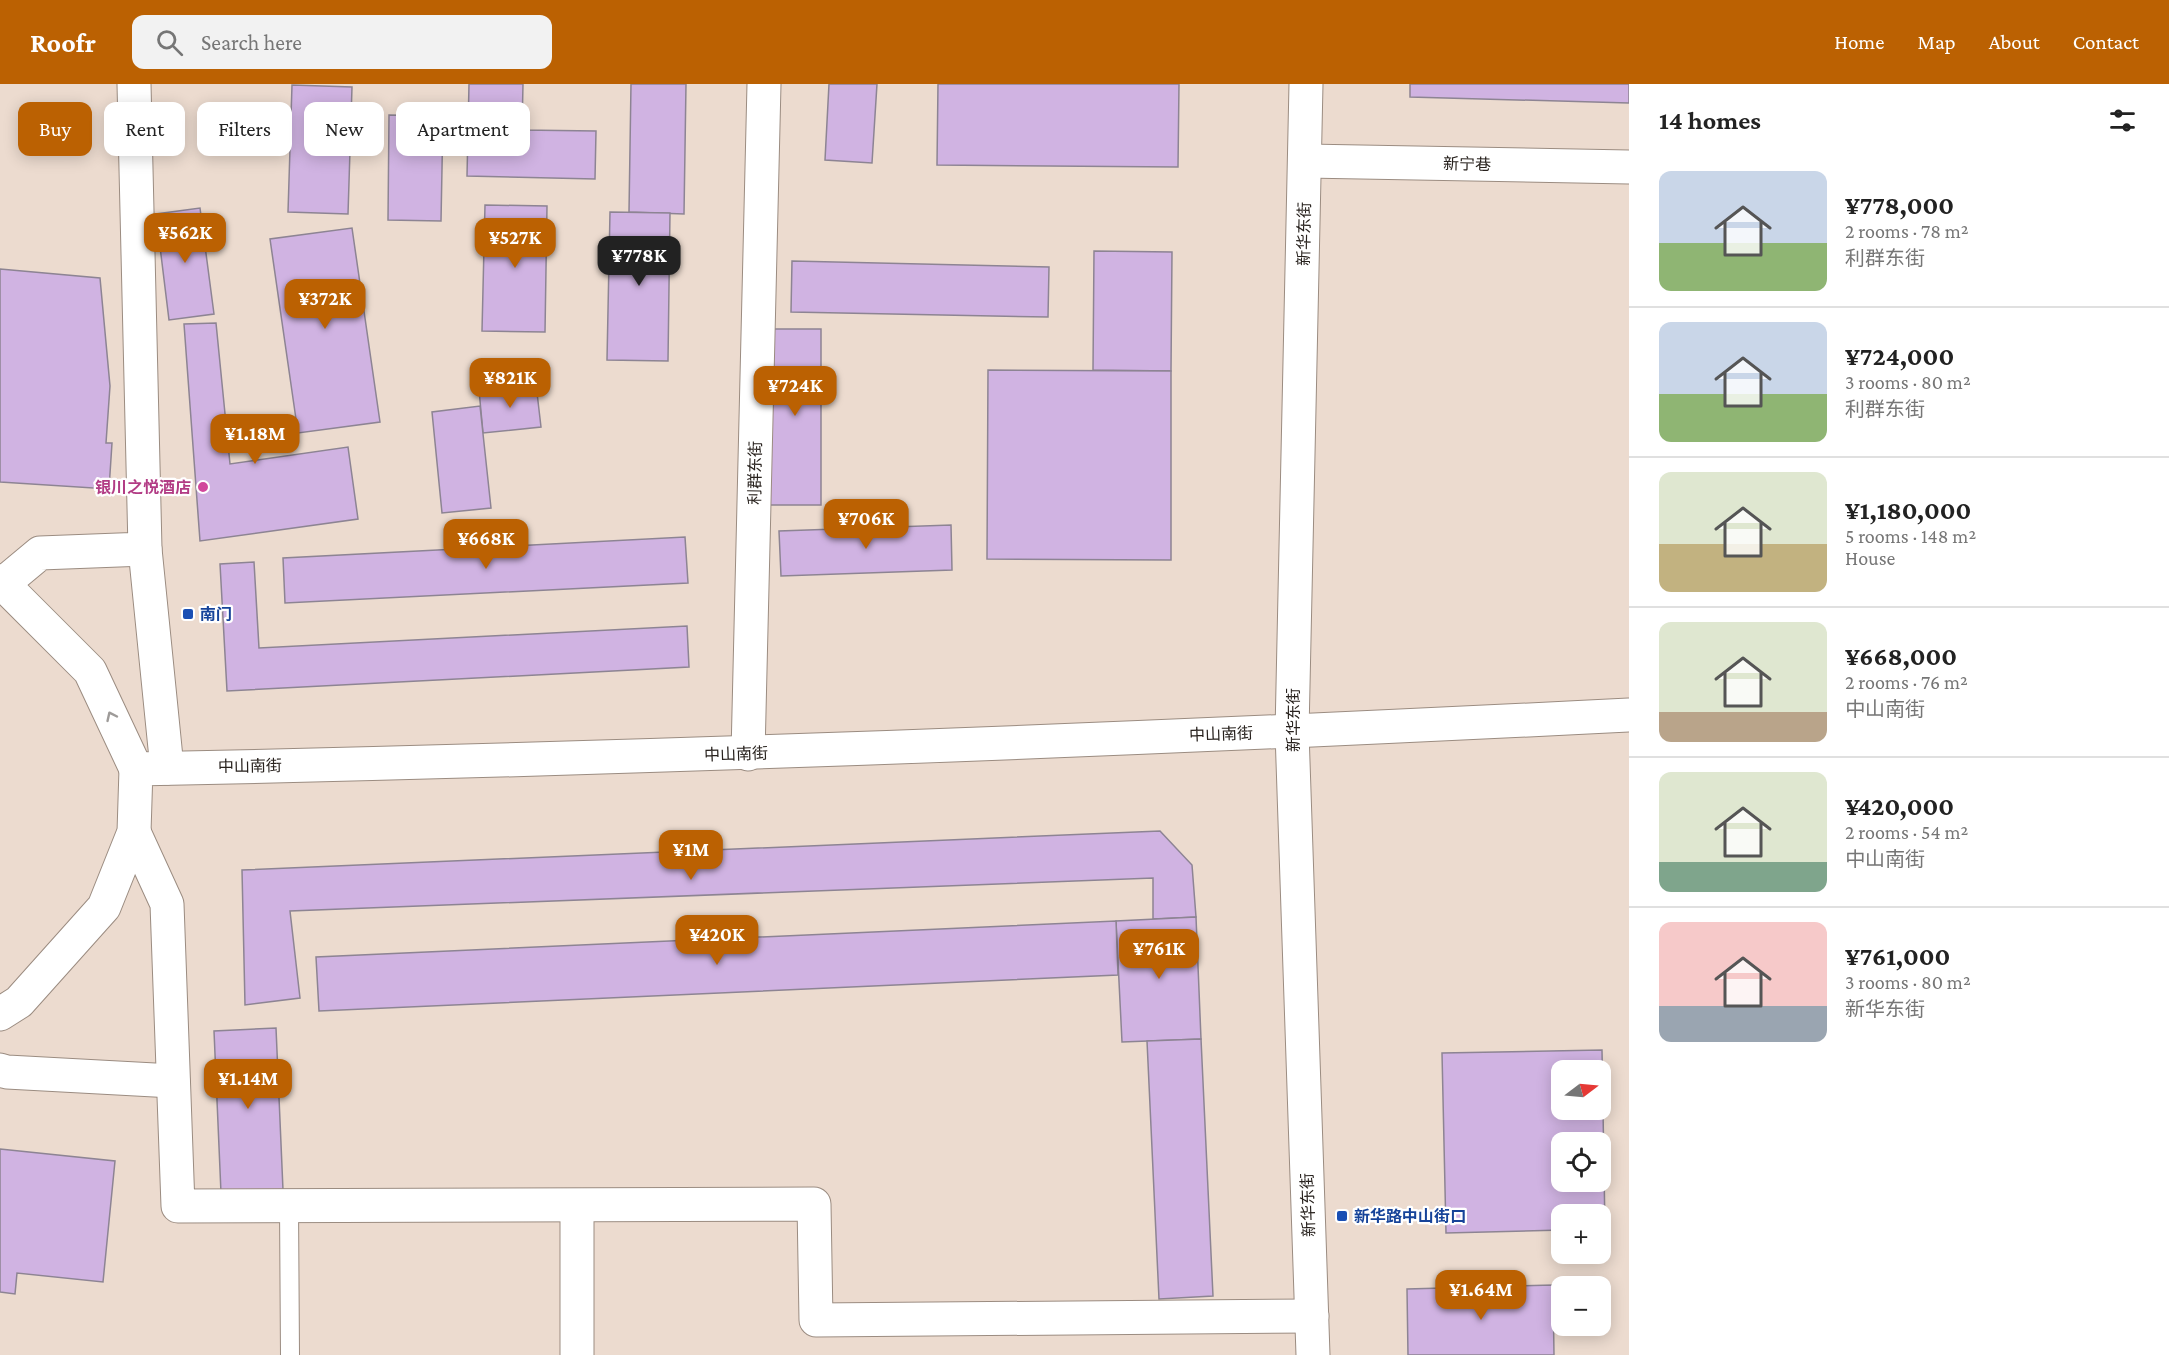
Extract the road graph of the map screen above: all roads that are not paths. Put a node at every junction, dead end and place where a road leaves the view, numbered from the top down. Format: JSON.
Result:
{"nodes":[{"id":1,"x":134,"y":84,"type":"edge"},
{"id":2,"x":764,"y":84,"type":"edge"},
{"id":3,"x":1306,"y":84,"type":"edge"},
{"id":4,"x":1306,"y":160,"type":"junction"},
{"id":5,"x":1629,"y":167,"type":"edge"},
{"id":6,"x":145,"y":549,"type":"junction"},
{"id":7,"x":2,"y":582,"type":"edge"},
{"id":8,"x":1629,"y":715,"type":"edge"},
{"id":9,"x":1292,"y":732,"type":"junction"},
{"id":10,"x":748,"y":754,"type":"junction"},
{"id":11,"x":151,"y":768,"type":"junction"},
{"id":12,"x":134,"y":832,"type":"junction"},
{"id":13,"x":0,"y":1014,"type":"edge"},
{"id":14,"x":0,"y":1070,"type":"edge"},
{"id":15,"x":173,"y":1081,"type":"junction"},
{"id":16,"x":289,"y":1206,"type":"junction"},
{"id":17,"x":577,"y":1206,"type":"junction"},
{"id":18,"x":1312,"y":1316,"type":"junction"},
{"id":19,"x":290,"y":1355,"type":"edge"},
{"id":20,"x":577,"y":1355,"type":"edge"},
{"id":21,"x":1313,"y":1355,"type":"edge"}],
"edges":[{"from":1,"to":6,"type":"street"},
{"from":2,"to":10,"type":"street","name":"利群东街"},
{"from":3,"to":4,"type":"street","name":"新华东街"},
{"from":4,"to":5,"type":"street","name":"新宁巷"},
{"from":4,"to":9,"type":"street","name":"新华东街"},
{"from":6,"to":7,"type":"street"},
{"from":6,"to":11,"type":"street"},
{"from":11,"to":7,"type":"street","one_way":true},
{"from":8,"to":9,"type":"street","name":"中山南街"},
{"from":9,"to":10,"type":"street","name":"中山南街"},
{"from":9,"to":18,"type":"street","name":"新华东街"},
{"from":10,"to":11,"type":"street","name":"中山南街"},
{"from":11,"to":12,"type":"street"},
{"from":12,"to":13,"type":"street"},
{"from":12,"to":15,"type":"street"},
{"from":14,"to":15,"type":"street"},
{"from":15,"to":16,"type":"street"},
{"from":16,"to":17,"type":"street"},
{"from":16,"to":19,"type":"lane"},
{"from":17,"to":18,"type":"street"},
{"from":17,"to":20,"type":"street"},
{"from":18,"to":21,"type":"street","name":"新华东街"}]}
